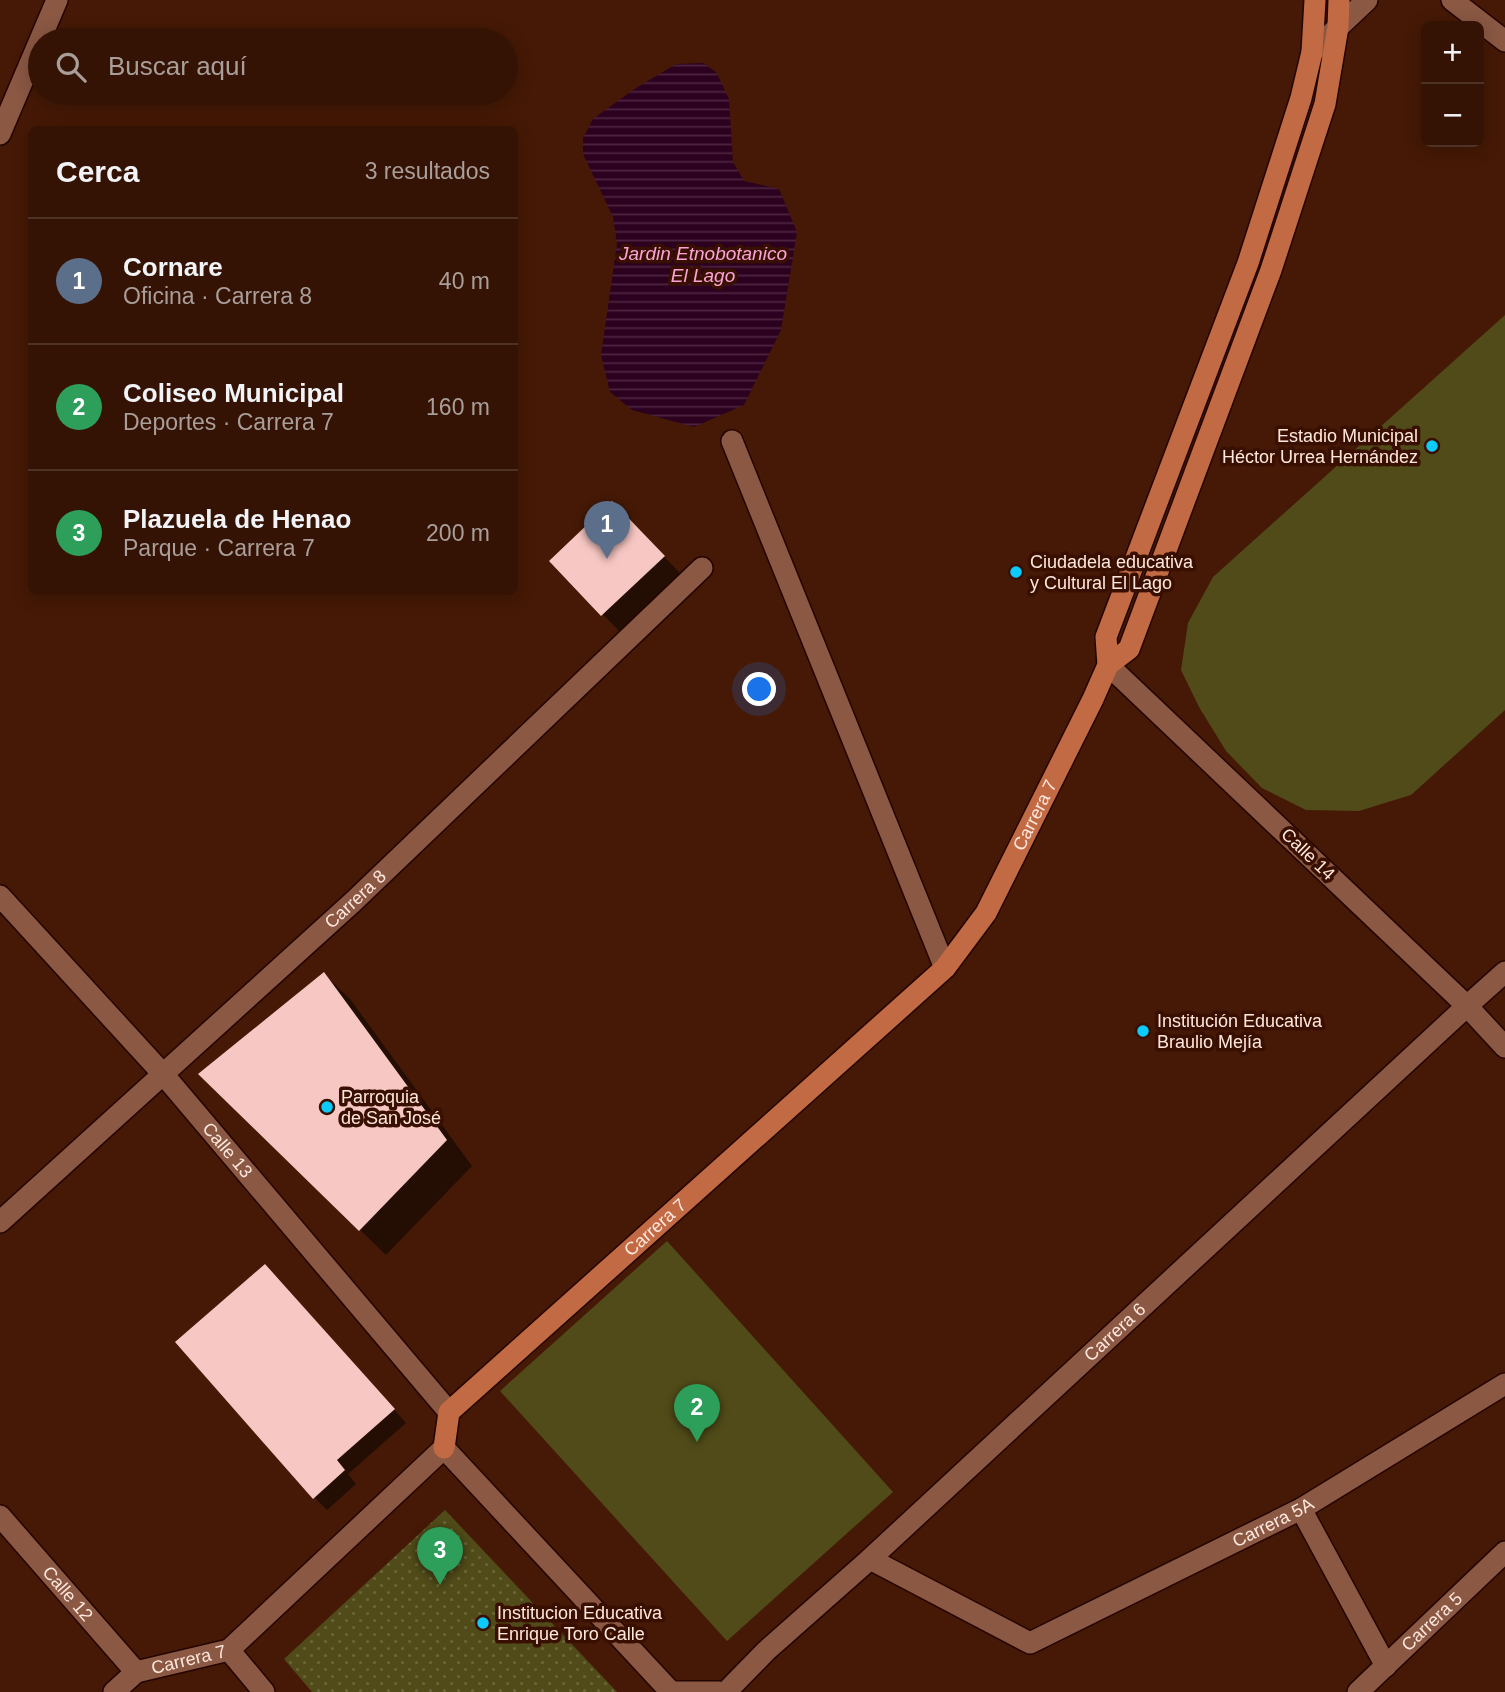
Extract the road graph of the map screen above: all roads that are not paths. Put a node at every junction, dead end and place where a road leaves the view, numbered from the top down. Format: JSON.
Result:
{"nodes":[{"id":1,"x":57,"y":0,"type":"edge"},
{"id":2,"x":1315,"y":0,"type":"edge"},
{"id":3,"x":1339,"y":0,"type":"edge"},
{"id":4,"x":1367,"y":0,"type":"edge"},
{"id":5,"x":1452,"y":0,"type":"edge"},
{"id":6,"x":1338,"y":27,"type":"junction"},
{"id":7,"x":45,"y":28,"type":"edge"},
{"id":8,"x":1505,"y":41,"type":"edge"},
{"id":9,"x":1311,"y":52,"type":"junction"},
{"id":10,"x":28,"y":68,"type":"edge"},
{"id":11,"x":0,"y":134,"type":"edge"},
{"id":12,"x":732,"y":441,"type":"dead end"},
{"id":13,"x":702,"y":568,"type":"dead end"},
{"id":14,"x":1108,"y":665,"type":"junction"},
{"id":15,"x":0,"y":896,"type":"edge"},
{"id":16,"x":945,"y":968,"type":"junction"},
{"id":17,"x":1505,"y":972,"type":"edge"},
{"id":18,"x":1467,"y":1006,"type":"junction"},
{"id":19,"x":1505,"y":1047,"type":"edge"},
{"id":20,"x":163,"y":1074,"type":"junction"},
{"id":21,"x":0,"y":1222,"type":"edge"},
{"id":22,"x":1505,"y":1384,"type":"edge"},
{"id":23,"x":449,"y":1412,"type":"junction"},
{"id":24,"x":444,"y":1448,"type":"junction"},
{"id":25,"x":1301,"y":1509,"type":"junction"},
{"id":26,"x":0,"y":1516,"type":"edge"},
{"id":27,"x":1505,"y":1552,"type":"edge"},
{"id":28,"x":870,"y":1559,"type":"junction"},
{"id":29,"x":229,"y":1650,"type":"junction"},
{"id":30,"x":1386,"y":1666,"type":"junction"},
{"id":31,"x":135,"y":1672,"type":"junction"},
{"id":32,"x":670,"y":1691,"type":"edge"},
{"id":33,"x":114,"y":1692,"type":"edge"},
{"id":34,"x":264,"y":1692,"type":"edge"},
{"id":35,"x":719,"y":1692,"type":"edge"},
{"id":36,"x":726,"y":1692,"type":"edge"},
{"id":37,"x":1358,"y":1692,"type":"edge"}],
"edges":[{"from":1,"to":7,"type":"street"},
{"from":2,"to":9,"type":"main road"},
{"from":3,"to":6,"type":"main road"},
{"from":4,"to":6,"type":"street"},
{"from":5,"to":8,"type":"street"},
{"from":6,"to":9,"type":"street"},
{"from":6,"to":14,"type":"main road"},
{"from":9,"to":14,"type":"main road"},
{"from":10,"to":11,"type":"street"},
{"from":12,"to":16,"type":"street"},
{"from":13,"to":20,"type":"street","name":"Carrera 8"},
{"from":14,"to":16,"type":"main road","name":"Carrera 7"},
{"from":14,"to":18,"type":"street","name":"Calle 14"},
{"from":15,"to":20,"type":"street","name":"Calle 13"},
{"from":16,"to":23,"type":"main road","name":"Carrera 7"},
{"from":17,"to":18,"type":"street","name":"Carrera 6"},
{"from":18,"to":19,"type":"street","name":"Calle 14"},
{"from":18,"to":28,"type":"street","name":"Carrera 6"},
{"from":20,"to":21,"type":"street","name":"Carrera 8"},
{"from":20,"to":23,"type":"street","name":"Calle 13"},
{"from":22,"to":25,"type":"street","name":"Carrera 5A"},
{"from":23,"to":24,"type":"main road"},
{"from":24,"to":29,"type":"street","name":"Carrera 7"},
{"from":24,"to":32,"type":"street"},
{"from":25,"to":28,"type":"street","name":"Carrera 5A"},
{"from":25,"to":30,"type":"street"},
{"from":26,"to":31,"type":"street","name":"Calle 12"},
{"from":27,"to":30,"type":"street","name":"Carrera 5"},
{"from":28,"to":36,"type":"street","name":"Carrera 6"},
{"from":29,"to":31,"type":"street","name":"Carrera 7"},
{"from":29,"to":34,"type":"street"},
{"from":30,"to":37,"type":"street","name":"Carrera 5"},
{"from":31,"to":33,"type":"street","name":"Carrera 7"},
{"from":32,"to":35,"type":"street"}]}
